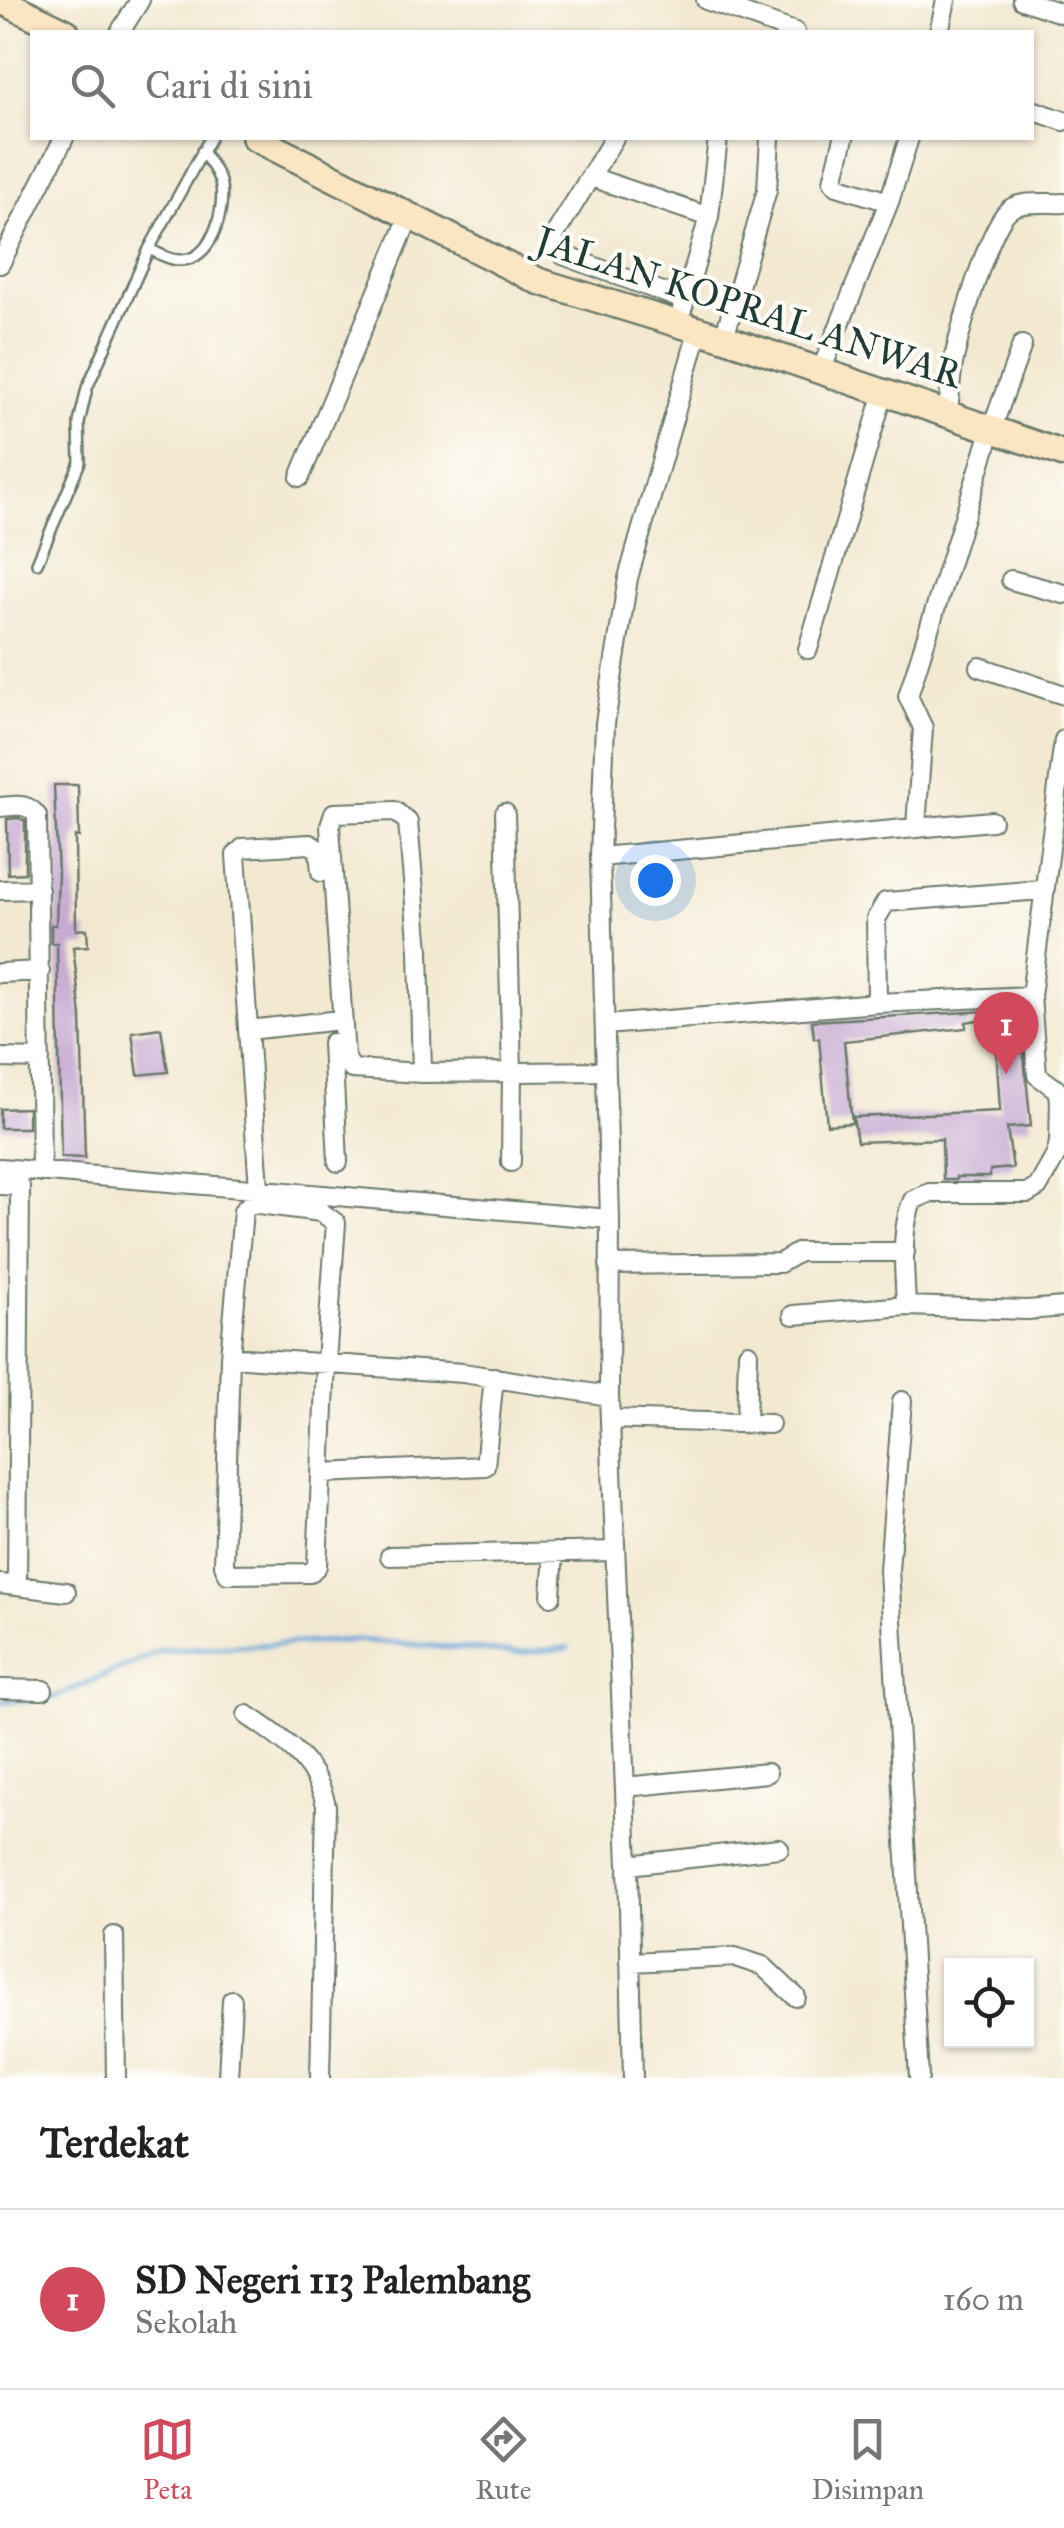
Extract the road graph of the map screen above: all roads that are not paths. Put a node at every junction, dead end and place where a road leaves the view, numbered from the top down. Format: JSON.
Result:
{"nodes":[{"id":1,"x":0,"y":0,"type":"edge"},
{"id":2,"x":140,"y":0,"type":"edge"},
{"id":3,"x":706,"y":0,"type":"edge"},
{"id":4,"x":946,"y":0,"type":"edge"},
{"id":5,"x":1022,"y":0,"type":"edge"},
{"id":6,"x":1064,"y":14,"type":"edge"},
{"id":7,"x":62,"y":30,"type":"edge"},
{"id":8,"x":121,"y":30,"type":"edge"},
{"id":9,"x":789,"y":30,"type":"edge"},
{"id":10,"x":939,"y":30,"type":"edge"},
{"id":11,"x":1034,"y":111,"type":"edge"},
{"id":12,"x":1064,"y":121,"type":"edge"},
{"id":13,"x":63,"y":140,"type":"edge"},
{"id":14,"x":209,"y":140,"type":"edge"},
{"id":15,"x":260,"y":140,"type":"edge"},
{"id":16,"x":613,"y":140,"type":"edge"},
{"id":17,"x":718,"y":140,"type":"edge"},
{"id":18,"x":770,"y":140,"type":"edge"},
{"id":19,"x":843,"y":140,"type":"edge"},
{"id":20,"x":909,"y":140,"type":"edge"},
{"id":21,"x":202,"y":151,"type":"junction"},
{"id":22,"x":591,"y":177,"type":"junction"},
{"id":23,"x":889,"y":202,"type":"junction"},
{"id":24,"x":1064,"y":203,"type":"edge"},
{"id":25,"x":410,"y":216,"type":"junction"},
{"id":26,"x":709,"y":218,"type":"junction"},
{"id":27,"x":149,"y":249,"type":"junction"},
{"id":28,"x":0,"y":264,"type":"edge"},
{"id":29,"x":687,"y":318,"type":"junction"},
{"id":30,"x":724,"y":338,"type":"junction"},
{"id":31,"x":1022,"y":345,"type":"dead end"},
{"id":32,"x":820,"y":371,"type":"junction"},
{"id":33,"x":884,"y":392,"type":"junction"},
{"id":34,"x":948,"y":412,"type":"junction"},
{"id":35,"x":992,"y":428,"type":"junction"},
{"id":36,"x":1064,"y":454,"type":"edge"},
{"id":37,"x":300,"y":477,"type":"dead end"},
{"id":38,"x":37,"y":563,"type":"dead end"},
{"id":39,"x":1010,"y":580,"type":"dead end"},
{"id":40,"x":1064,"y":594,"type":"edge"},
{"id":41,"x":808,"y":648,"type":"dead end"},
{"id":42,"x":980,"y":667,"type":"dead end"},
{"id":43,"x":1064,"y":695,"type":"edge"},
{"id":44,"x":1064,"y":740,"type":"edge"},
{"id":45,"x":0,"y":807,"type":"edge"},
{"id":46,"x":505,"y":813,"type":"dead end"},
{"id":47,"x":992,"y":821,"type":"dead end"},
{"id":48,"x":916,"y":826,"type":"junction"},
{"id":49,"x":600,"y":857,"type":"junction"},
{"id":50,"x":39,"y":889,"type":"junction"},
{"id":51,"x":0,"y":890,"type":"edge"},
{"id":52,"x":1042,"y":890,"type":"junction"},
{"id":53,"x":40,"y":971,"type":"junction"},
{"id":54,"x":0,"y":973,"type":"edge"},
{"id":55,"x":1031,"y":996,"type":"junction"},
{"id":56,"x":877,"y":1003,"type":"junction"},
{"id":57,"x":331,"y":1021,"type":"junction"},
{"id":58,"x":605,"y":1025,"type":"junction"},
{"id":59,"x":248,"y":1030,"type":"junction"},
{"id":60,"x":0,"y":1058,"type":"edge"},
{"id":61,"x":40,"y":1059,"type":"junction"},
{"id":62,"x":605,"y":1071,"type":"junction"},
{"id":63,"x":512,"y":1072,"type":"junction"},
{"id":64,"x":422,"y":1073,"type":"junction"},
{"id":65,"x":338,"y":1162,"type":"dead end"},
{"id":66,"x":511,"y":1162,"type":"dead end"},
{"id":67,"x":0,"y":1168,"type":"edge"},
{"id":68,"x":41,"y":1172,"type":"junction"},
{"id":69,"x":0,"y":1185,"type":"edge"},
{"id":70,"x":259,"y":1188,"type":"junction"},
{"id":71,"x":610,"y":1219,"type":"junction"},
{"id":72,"x":905,"y":1252,"type":"junction"},
{"id":73,"x":610,"y":1264,"type":"junction"},
{"id":74,"x":906,"y":1306,"type":"junction"},
{"id":75,"x":1064,"y":1307,"type":"edge"},
{"id":76,"x":792,"y":1315,"type":"dead end"},
{"id":77,"x":748,"y":1352,"type":"dead end"},
{"id":78,"x":230,"y":1358,"type":"junction"},
{"id":79,"x":326,"y":1362,"type":"junction"},
{"id":80,"x":494,"y":1378,"type":"junction"},
{"id":81,"x":609,"y":1396,"type":"junction"},
{"id":82,"x":902,"y":1401,"type":"dead end"},
{"id":83,"x":610,"y":1420,"type":"junction"},
{"id":84,"x":746,"y":1423,"type":"junction"},
{"id":85,"x":770,"y":1424,"type":"dead end"},
{"id":86,"x":322,"y":1473,"type":"junction"},
{"id":87,"x":615,"y":1551,"type":"junction"},
{"id":88,"x":554,"y":1552,"type":"junction"},
{"id":89,"x":390,"y":1556,"type":"dead end"},
{"id":90,"x":9,"y":1585,"type":"edge"},
{"id":91,"x":66,"y":1592,"type":"dead end"},
{"id":92,"x":551,"y":1596,"type":"dead end"},
{"id":93,"x":0,"y":1688,"type":"edge"},
{"id":94,"x":43,"y":1690,"type":"dead end"},
{"id":95,"x":247,"y":1715,"type":"dead end"},
{"id":96,"x":768,"y":1773,"type":"dead end"},
{"id":97,"x":625,"y":1787,"type":"junction"},
{"id":98,"x":779,"y":1848,"type":"dead end"},
{"id":99,"x":628,"y":1865,"type":"junction"},
{"id":100,"x":114,"y":1936,"type":"dead end"},
{"id":101,"x":630,"y":1962,"type":"junction"},
{"id":102,"x":796,"y":1997,"type":"dead end"},
{"id":103,"x":232,"y":2000,"type":"dead end"},
{"id":104,"x":116,"y":2078,"type":"edge"},
{"id":105,"x":228,"y":2078,"type":"edge"},
{"id":106,"x":320,"y":2078,"type":"edge"},
{"id":107,"x":633,"y":2078,"type":"edge"},
{"id":108,"x":919,"y":2078,"type":"edge"}],
"edges":[{"from":1,"to":7,"type":"street"},
{"from":2,"to":8,"type":"street"},
{"from":3,"to":9,"type":"street"},
{"from":4,"to":10,"type":"street"},
{"from":5,"to":6,"type":"street"},
{"from":11,"to":12,"type":"street"},
{"from":13,"to":28,"type":"street"},
{"from":14,"to":21,"type":"lane"},
{"from":15,"to":25,"type":"street","name":"JALAN KOPRAL ANWAR"},
{"from":16,"to":22,"type":"street"},
{"from":17,"to":26,"type":"street"},
{"from":18,"to":30,"type":"street"},
{"from":19,"to":23,"type":"street"},
{"from":20,"to":23,"type":"street"},
{"from":21,"to":27,"type":"lane"},
{"from":21,"to":27,"type":"lane"},
{"from":22,"to":26,"type":"street"},
{"from":22,"to":29,"type":"street"},
{"from":23,"to":32,"type":"street"},
{"from":24,"to":34,"type":"street"},
{"from":25,"to":29,"type":"street","name":"JALAN KOPRAL ANWAR"},
{"from":25,"to":37,"type":"street"},
{"from":26,"to":29,"type":"street"},
{"from":27,"to":38,"type":"lane"},
{"from":29,"to":30,"type":"street","name":"JALAN KOPRAL ANWAR"},
{"from":29,"to":49,"type":"street"},
{"from":30,"to":32,"type":"street","name":"JALAN KOPRAL ANWAR"},
{"from":31,"to":35,"type":"street"},
{"from":32,"to":33,"type":"street","name":"JALAN KOPRAL ANWAR"},
{"from":33,"to":34,"type":"street","name":"JALAN KOPRAL ANWAR"},
{"from":33,"to":41,"type":"street"},
{"from":34,"to":35,"type":"street","name":"JALAN KOPRAL ANWAR"},
{"from":35,"to":36,"type":"street","name":"JALAN KOPRAL ANWAR"},
{"from":35,"to":48,"type":"street"},
{"from":39,"to":40,"type":"street"},
{"from":42,"to":43,"type":"street"},
{"from":44,"to":52,"type":"street"},
{"from":45,"to":50,"type":"street"},
{"from":46,"to":63,"type":"street"},
{"from":47,"to":48,"type":"street"},
{"from":48,"to":49,"type":"street"},
{"from":49,"to":58,"type":"street"},
{"from":50,"to":51,"type":"street"},
{"from":50,"to":53,"type":"street"},
{"from":52,"to":55,"type":"street"},
{"from":52,"to":56,"type":"street"},
{"from":53,"to":54,"type":"street"},
{"from":53,"to":61,"type":"street"},
{"from":55,"to":56,"type":"street"},
{"from":55,"to":72,"type":"street"},
{"from":56,"to":58,"type":"street"},
{"from":57,"to":59,"type":"street"},
{"from":57,"to":59,"type":"street"},
{"from":57,"to":65,"type":"street"},
{"from":58,"to":62,"type":"street"},
{"from":59,"to":70,"type":"street"},
{"from":60,"to":61,"type":"street"},
{"from":61,"to":68,"type":"street"},
{"from":62,"to":63,"type":"street"},
{"from":62,"to":71,"type":"street"},
{"from":63,"to":64,"type":"street"},
{"from":63,"to":66,"type":"street"},
{"from":64,"to":64,"type":"street"},
{"from":67,"to":68,"type":"street"},
{"from":68,"to":70,"type":"street"},
{"from":69,"to":90,"type":"street"},
{"from":70,"to":71,"type":"street"},
{"from":71,"to":73,"type":"street"},
{"from":72,"to":73,"type":"street"},
{"from":72,"to":74,"type":"street"},
{"from":73,"to":81,"type":"street"},
{"from":74,"to":75,"type":"street"},
{"from":74,"to":76,"type":"street"},
{"from":77,"to":84,"type":"street"},
{"from":78,"to":79,"type":"street"},
{"from":78,"to":79,"type":"street"},
{"from":78,"to":86,"type":"street"},
{"from":79,"to":80,"type":"street"},
{"from":79,"to":86,"type":"street"},
{"from":80,"to":81,"type":"street"},
{"from":80,"to":86,"type":"street"},
{"from":81,"to":83,"type":"street"},
{"from":82,"to":108,"type":"street"},
{"from":83,"to":84,"type":"street"},
{"from":83,"to":87,"type":"street"},
{"from":84,"to":85,"type":"street"},
{"from":87,"to":88,"type":"street"},
{"from":87,"to":97,"type":"street"},
{"from":88,"to":89,"type":"street"},
{"from":88,"to":92,"type":"street"},
{"from":90,"to":91,"type":"street"},
{"from":93,"to":94,"type":"street"},
{"from":95,"to":106,"type":"street"},
{"from":96,"to":97,"type":"street"},
{"from":97,"to":99,"type":"street"},
{"from":98,"to":99,"type":"street"},
{"from":99,"to":101,"type":"street"},
{"from":100,"to":104,"type":"street"},
{"from":101,"to":102,"type":"street"},
{"from":101,"to":107,"type":"street"},
{"from":103,"to":105,"type":"street"}]}
